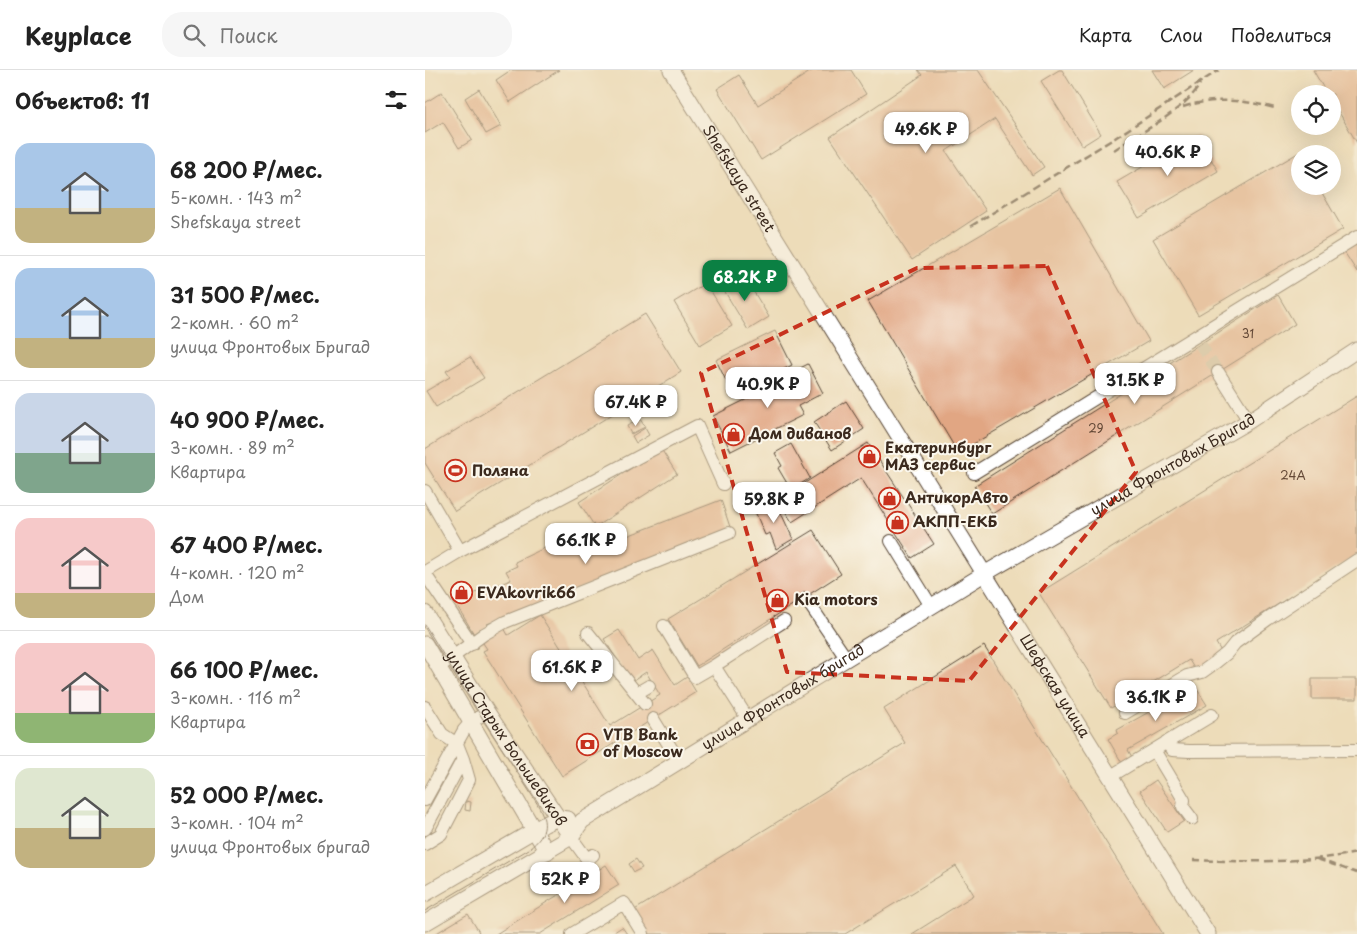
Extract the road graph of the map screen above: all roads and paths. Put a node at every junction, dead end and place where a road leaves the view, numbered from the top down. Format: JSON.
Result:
{"nodes":[{"id":1,"x":671,"y":70,"type":"edge"},
{"id":2,"x":1357,"y":237,"type":"edge"},
{"id":3,"x":1357,"y":350,"type":"edge"},
{"id":4,"x":1218,"y":372,"type":"tunnel mouth"},
{"id":5,"x":1249,"y":421,"type":"junction"},
{"id":6,"x":974,"y":474,"type":"dead end"},
{"id":7,"x":723,"y":484,"type":"dead end"},
{"id":8,"x":425,"y":491,"type":"edge"},
{"id":9,"x":729,"y":533,"type":"dead end"},
{"id":10,"x":891,"y":541,"type":"dead end"},
{"id":11,"x":460,"y":551,"type":"junction"},
{"id":12,"x":1357,"y":560,"type":"edge"},
{"id":13,"x":425,"y":573,"type":"edge"},
{"id":14,"x":984,"y":574,"type":"junction"},
{"id":15,"x":806,"y":599,"type":"dead end"},
{"id":16,"x":931,"y":606,"type":"junction"},
{"id":17,"x":425,"y":613,"type":"edge"},
{"id":18,"x":784,"y":621,"type":"dead end"},
{"id":19,"x":664,"y":626,"type":"dead end"},
{"id":20,"x":588,"y":633,"type":"dead end"},
{"id":21,"x":425,"y":644,"type":"edge"},
{"id":22,"x":472,"y":644,"type":"junction"},
{"id":23,"x":452,"y":658,"type":"junction"},
{"id":24,"x":846,"y":658,"type":"junction"},
{"id":25,"x":439,"y":666,"type":"junction"},
{"id":26,"x":714,"y":666,"type":"junction"},
{"id":27,"x":649,"y":686,"type":"dead end"},
{"id":28,"x":637,"y":693,"type":"junction"},
{"id":29,"x":645,"y":704,"type":"dead end"},
{"id":30,"x":425,"y":707,"type":"edge"},
{"id":31,"x":487,"y":712,"type":"junction"},
{"id":32,"x":1125,"y":713,"type":"dead end"},
{"id":33,"x":1212,"y":715,"type":"dead end"},
{"id":34,"x":653,"y":719,"type":"dead end"},
{"id":35,"x":748,"y":719,"type":"junction"},
{"id":36,"x":471,"y":722,"type":"junction"},
{"id":37,"x":1166,"y":742,"type":"junction"},
{"id":38,"x":457,"y":744,"type":"junction"},
{"id":39,"x":1155,"y":750,"type":"junction"},
{"id":40,"x":1357,"y":750,"type":"edge"},
{"id":41,"x":463,"y":759,"type":"junction"},
{"id":42,"x":679,"y":761,"type":"junction"},
{"id":43,"x":1111,"y":776,"type":"junction"},
{"id":44,"x":429,"y":787,"type":"edge"},
{"id":45,"x":425,"y":800,"type":"edge"},
{"id":46,"x":558,"y":818,"type":"junction"},
{"id":47,"x":1192,"y":819,"type":"dead end"},
{"id":48,"x":582,"y":821,"type":"junction"},
{"id":49,"x":426,"y":825,"type":"edge"},
{"id":50,"x":534,"y":830,"type":"junction"},
{"id":51,"x":571,"y":837,"type":"junction"},
{"id":52,"x":425,"y":844,"type":"edge"},
{"id":53,"x":547,"y":852,"type":"junction"},
{"id":54,"x":593,"y":855,"type":"dead end"},
{"id":55,"x":425,"y":894,"type":"edge"},
{"id":56,"x":425,"y":923,"type":"edge"},
{"id":57,"x":572,"y":934,"type":"edge"},
{"id":58,"x":643,"y":934,"type":"edge"},
{"id":59,"x":1207,"y":934,"type":"edge"}],
"edges":[{"from":1,"to":14,"type":"main road","name":"Шефская улица"},
{"from":2,"to":6,"type":"lane"},
{"from":3,"to":5,"type":"main road","name":"улица Фронтовых Бригад"},
{"from":4,"to":5,"type":"lane"},
{"from":5,"to":14,"type":"main road","name":"улица Фронтовых Бригад"},
{"from":7,"to":11,"type":"lane"},
{"from":8,"to":11,"type":"lane"},
{"from":9,"to":22,"type":"lane"},
{"from":10,"to":16,"type":"lane"},
{"from":11,"to":13,"type":"lane"},
{"from":12,"to":32,"type":"lane"},
{"from":13,"to":22,"type":"lane"},
{"from":14,"to":16,"type":"main road","name":"улица Фронтовых бригад"},
{"from":14,"to":43,"type":"main road","name":"Шефская улица"},
{"from":15,"to":24,"type":"lane"},
{"from":16,"to":24,"type":"main road","name":"улица Фронтовых бригад"},
{"from":17,"to":23,"type":"main road","name":"улица Старых Большевиков"},
{"from":18,"to":26,"type":"lane"},
{"from":19,"to":26,"type":"lane"},
{"from":20,"to":28,"type":"lane"},
{"from":21,"to":25,"type":"main road","name":"улица Старых Большевиков"},
{"from":22,"to":23,"type":"lane"},
{"from":23,"to":25,"type":"lane"},
{"from":23,"to":31,"type":"main road","name":"улица Старых Большевиков"},
{"from":24,"to":35,"type":"main road","name":"улица Фронтовых бригад"},
{"from":25,"to":36,"type":"main road","name":"улица Старых Большевиков"},
{"from":26,"to":35,"type":"lane"},
{"from":27,"to":28,"type":"lane"},
{"from":28,"to":29,"type":"lane"},
{"from":30,"to":38,"type":"lane"},
{"from":31,"to":36,"type":"lane"},
{"from":31,"to":46,"type":"main road","name":"улица Старых Большевиков"},
{"from":33,"to":37,"type":"lane"},
{"from":34,"to":42,"type":"lane"},
{"from":35,"to":42,"type":"main road","name":"улица Фронтовых бригад"},
{"from":36,"to":38,"type":"lane"},
{"from":36,"to":50,"type":"main road","name":"улица Старых Большевиков"},
{"from":37,"to":39,"type":"lane"},
{"from":37,"to":40,"type":"lane"},
{"from":38,"to":41,"type":"lane"},
{"from":38,"to":44,"type":"lane"},
{"from":39,"to":43,"type":"lane"},
{"from":39,"to":47,"type":"lane"},
{"from":41,"to":49,"type":"lane"},
{"from":41,"to":52,"type":"lane"},
{"from":42,"to":48,"type":"main road","name":"улица Фронтовых бригад"},
{"from":43,"to":59,"type":"main road","name":"Шефская улица"},
{"from":44,"to":45,"type":"lane"},
{"from":46,"to":48,"type":"main road"},
{"from":46,"to":50,"type":"main road"},
{"from":46,"to":51,"type":"main road","name":"улица Старых Большевиков"},
{"from":48,"to":51,"type":"main road","name":"улица Фронтовых бригад"},
{"from":50,"to":53,"type":"main road","name":"улица Старых Большевиков"},
{"from":50,"to":55,"type":"main road"},
{"from":51,"to":53,"type":"main road","name":"улица Фронтовых бригад"},
{"from":51,"to":54,"type":"lane"},
{"from":53,"to":56,"type":"main road","name":"улица Фронтовых бригад"},
{"from":57,"to":58,"type":"lane"}]}
